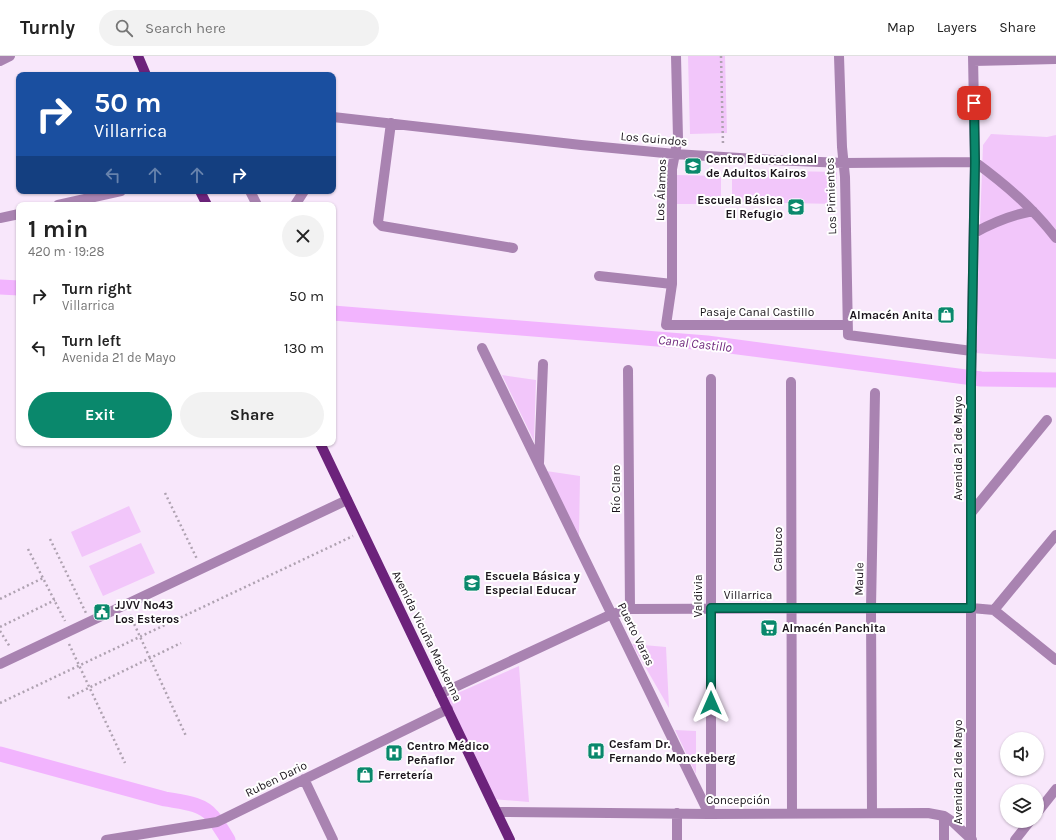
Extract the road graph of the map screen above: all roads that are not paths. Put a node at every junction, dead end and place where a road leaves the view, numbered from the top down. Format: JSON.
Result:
{"nodes":[{"id":1,"x":10,"y":56,"type":"edge"},
{"id":2,"x":138,"y":56,"type":"edge"},
{"id":3,"x":676,"y":56,"type":"edge"},
{"id":4,"x":839,"y":56,"type":"edge"},
{"id":5,"x":973,"y":58,"type":"edge"},
{"id":6,"x":1056,"y":59,"type":"edge"},
{"id":7,"x":0,"y":61,"type":"edge"},
{"id":8,"x":145,"y":72,"type":"edge"},
{"id":9,"x":336,"y":120,"type":"edge"},
{"id":10,"x":391,"y":123,"type":"junction"},
{"id":11,"x":675,"y":154,"type":"junction"},
{"id":12,"x":975,"y":162,"type":"junction"},
{"id":13,"x":844,"y":163,"type":"junction"},
{"id":14,"x":108,"y":194,"type":"edge"},
{"id":15,"x":72,"y":202,"type":"edge"},
{"id":16,"x":1033,"y":211,"type":"junction"},
{"id":17,"x":16,"y":215,"type":"edge"},
{"id":18,"x":0,"y":218,"type":"edge"},
{"id":19,"x":974,"y":233,"type":"junction"},
{"id":20,"x":1056,"y":238,"type":"edge"},
{"id":21,"x":513,"y":248,"type":"dead end"},
{"id":22,"x":599,"y":276,"type":"dead end"},
{"id":23,"x":672,"y":284,"type":"junction"},
{"id":24,"x":666,"y":325,"type":"joint"},
{"id":25,"x":848,"y":330,"type":"junction"},
{"id":26,"x":482,"y":348,"type":"dead end"},
{"id":27,"x":972,"y":351,"type":"junction"},
{"id":28,"x":543,"y":364,"type":"dead end"},
{"id":29,"x":628,"y":370,"type":"dead end"},
{"id":30,"x":711,"y":379,"type":"dead end"},
{"id":31,"x":791,"y":382,"type":"dead end"},
{"id":32,"x":875,"y":393,"type":"dead end"},
{"id":33,"x":1048,"y":420,"type":"dead end"},
{"id":34,"x":321,"y":446,"type":"edge"},
{"id":35,"x":539,"y":465,"type":"junction"},
{"id":36,"x":347,"y":500,"type":"junction"},
{"id":37,"x":971,"y":513,"type":"junction"},
{"id":38,"x":1056,"y":535,"type":"edge"},
{"id":39,"x":711,"y":608,"type":"junction"},
{"id":40,"x":791,"y":608,"type":"junction"},
{"id":41,"x":871,"y":608,"type":"junction"},
{"id":42,"x":971,"y":608,"type":"junction"},
{"id":43,"x":630,"y":609,"type":"junction"},
{"id":44,"x":994,"y":610,"type":"junction"},
{"id":45,"x":612,"y":614,"type":"junction"},
{"id":46,"x":1056,"y":660,"type":"edge"},
{"id":47,"x":0,"y":664,"type":"edge"},
{"id":48,"x":440,"y":694,"type":"junction"},
{"id":49,"x":448,"y":709,"type":"junction"},
{"id":50,"x":304,"y":779,"type":"junction"},
{"id":51,"x":1056,"y":789,"type":"edge"},
{"id":52,"x":1044,"y":804,"type":"edge"},
{"id":53,"x":497,"y":812,"type":"junction"},
{"id":54,"x":677,"y":813,"type":"junction"},
{"id":55,"x":792,"y":813,"type":"junction"},
{"id":56,"x":872,"y":813,"type":"junction"},
{"id":57,"x":709,"y":814,"type":"junction"},
{"id":58,"x":944,"y":816,"type":"junction"},
{"id":59,"x":1024,"y":828,"type":"edge"},
{"id":60,"x":972,"y":839,"type":"edge"},
{"id":61,"x":106,"y":840,"type":"edge"},
{"id":62,"x":333,"y":840,"type":"edge"},
{"id":63,"x":510,"y":840,"type":"edge"},
{"id":64,"x":677,"y":840,"type":"edge"},
{"id":65,"x":944,"y":840,"type":"edge"},
{"id":66,"x":1015,"y":840,"type":"edge"}],
"edges":[{"from":1,"to":7,"type":"street"},
{"from":2,"to":8,"type":"main road"},
{"from":3,"to":11,"type":"street","name":"Los Álamos"},
{"from":4,"to":13,"type":"street","name":"Los Pimientos"},
{"from":5,"to":6,"type":"street"},
{"from":5,"to":12,"type":"street","name":"Avenida 21 de Mayo"},
{"from":9,"to":10,"type":"street","name":"Los Guindos"},
{"from":10,"to":11,"type":"street","name":"Los Guindos"},
{"from":10,"to":21,"type":"street"},
{"from":11,"to":13,"type":"street","name":"Los Guindos"},
{"from":11,"to":23,"type":"street","name":"Los Álamos"},
{"from":12,"to":13,"type":"street","name":"Los Guindos"},
{"from":12,"to":16,"type":"street"},
{"from":12,"to":19,"type":"street","name":"Avenida 21 de Mayo"},
{"from":13,"to":25,"type":"street","name":"Los Pimientos"},
{"from":14,"to":15,"type":"street"},
{"from":16,"to":19,"type":"street"},
{"from":16,"to":20,"type":"street"},
{"from":17,"to":18,"type":"street"},
{"from":19,"to":27,"type":"street","name":"Avenida 21 de Mayo"},
{"from":22,"to":23,"type":"street"},
{"from":23,"to":24,"type":"street","name":"Los Álamos"},
{"from":24,"to":25,"type":"street","name":"Pasaje Canal Castillo"},
{"from":25,"to":27,"type":"street","name":"Pasaje Canal Castillo"},
{"from":26,"to":35,"type":"street","name":"Puerto Varas"},
{"from":27,"to":37,"type":"street","name":"Avenida 21 de Mayo"},
{"from":28,"to":35,"type":"street","name":"Puerto Varas"},
{"from":29,"to":43,"type":"street","name":"Río Claro"},
{"from":30,"to":39,"type":"street","name":"Valdivia"},
{"from":31,"to":40,"type":"street","name":"Calbuco"},
{"from":32,"to":41,"type":"street","name":"Maule"},
{"from":33,"to":37,"type":"street"},
{"from":34,"to":36,"type":"main road","name":"Avenida Vicuña Mackenna"},
{"from":35,"to":45,"type":"street","name":"Puerto Varas"},
{"from":36,"to":47,"type":"street"},
{"from":36,"to":48,"type":"main road","name":"Avenida Vicuña Mackenna"},
{"from":37,"to":42,"type":"street","name":"Avenida 21 de Mayo"},
{"from":38,"to":44,"type":"street"},
{"from":39,"to":40,"type":"street","name":"Villarrica"},
{"from":39,"to":43,"type":"street","name":"Villarrica"},
{"from":39,"to":57,"type":"street","name":"Valdivia"},
{"from":40,"to":41,"type":"street","name":"Villarrica"},
{"from":40,"to":55,"type":"street","name":"Calbuco"},
{"from":41,"to":42,"type":"street","name":"Villarrica"},
{"from":41,"to":56,"type":"street","name":"Maule"},
{"from":42,"to":44,"type":"street","name":"Villarrica"},
{"from":42,"to":60,"type":"street","name":"Avenida 21 de Mayo"},
{"from":43,"to":45,"type":"street","name":"Villarrica"},
{"from":44,"to":46,"type":"street"},
{"from":45,"to":48,"type":"street","name":"Villarrica"},
{"from":45,"to":57,"type":"street","name":"Puerto Varas"},
{"from":48,"to":49,"type":"main road","name":"Avenida Vicuña Mackenna"},
{"from":49,"to":50,"type":"street","name":"Ruben Dario"},
{"from":49,"to":53,"type":"main road","name":"Avenida Vicuña Mackenna"},
{"from":50,"to":61,"type":"street","name":"Ruben Dario"},
{"from":50,"to":62,"type":"street"},
{"from":51,"to":52,"type":"street"},
{"from":53,"to":54,"type":"street","name":"Concepción"},
{"from":53,"to":63,"type":"main road","name":"Avenida Vicuña Mackenna"},
{"from":54,"to":57,"type":"street","name":"Concepción"},
{"from":54,"to":64,"type":"street"},
{"from":55,"to":56,"type":"street","name":"Concepción"},
{"from":55,"to":57,"type":"street","name":"Concepción"},
{"from":56,"to":58,"type":"street","name":"Concepción"},
{"from":58,"to":60,"type":"street","name":"Concepción"},
{"from":58,"to":65,"type":"street"},
{"from":59,"to":66,"type":"street"}]}
